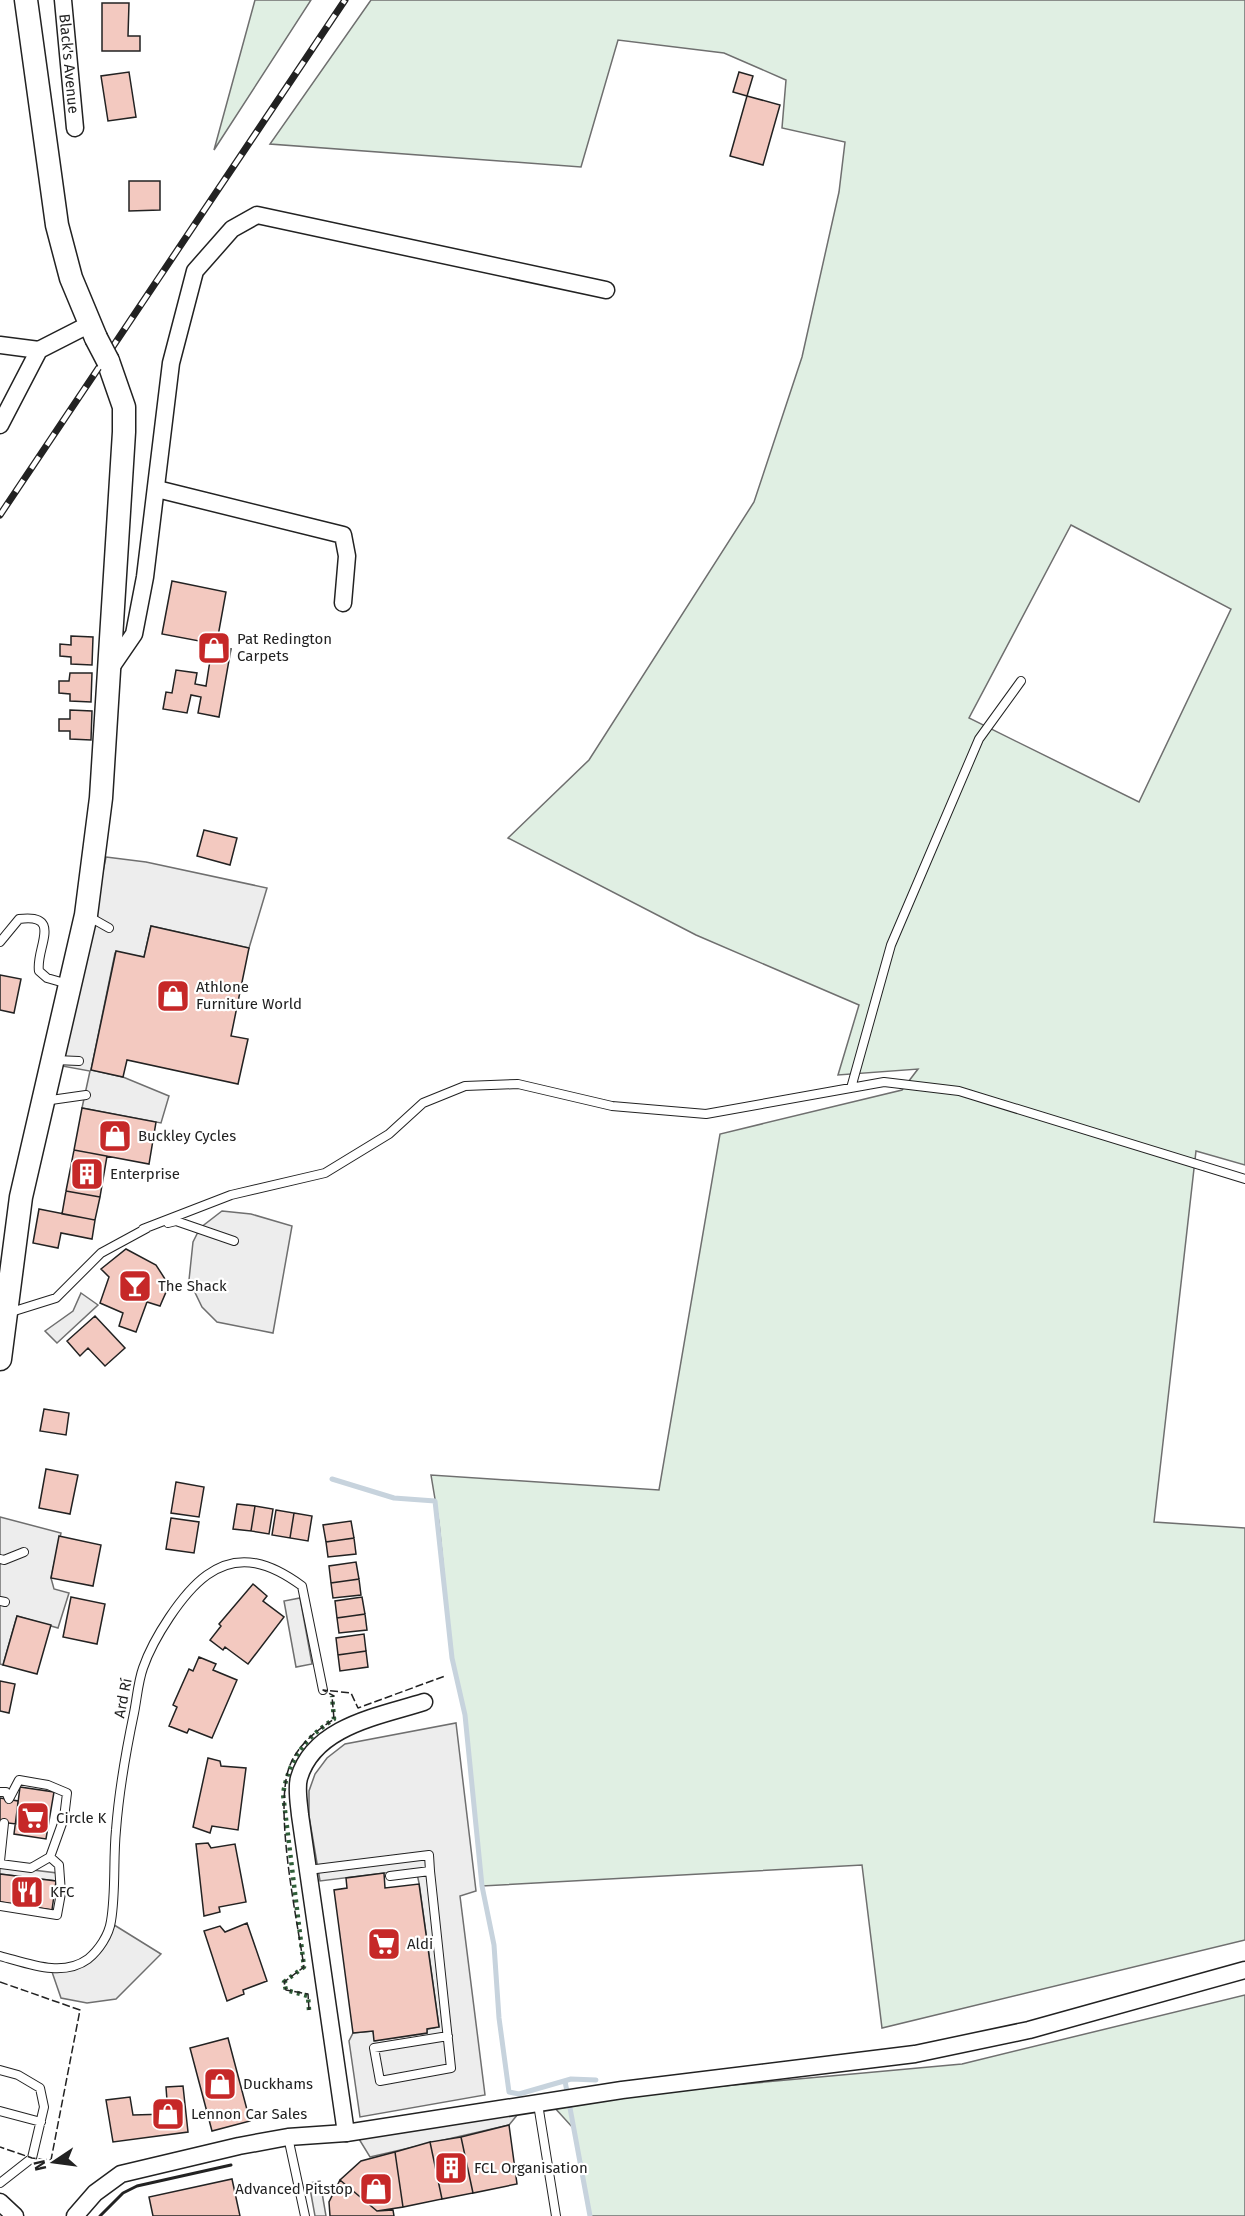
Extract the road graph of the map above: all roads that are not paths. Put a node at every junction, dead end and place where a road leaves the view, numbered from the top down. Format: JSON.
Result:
{"nodes":[{"id":1,"x":26,"y":0,"type":"edge"},
{"id":2,"x":63,"y":0,"type":"edge"},
{"id":3,"x":75,"y":128,"type":"dead end"},
{"id":4,"x":606,"y":290,"type":"dead end"},
{"id":5,"x":93,"y":331,"type":"junction"},
{"id":6,"x":0,"y":345,"type":"edge"},
{"id":7,"x":39,"y":350,"type":"junction"},
{"id":8,"x":0,"y":425,"type":"edge"},
{"id":9,"x":157,"y":489,"type":"junction"},
{"id":10,"x":343,"y":603,"type":"dead end"},
{"id":11,"x":110,"y":669,"type":"junction"},
{"id":12,"x":1021,"y":681,"type":"dead end"},
{"id":13,"x":86,"y":915,"type":"junction"},
{"id":14,"x":109,"y":928,"type":"dead end"},
{"id":15,"x":0,"y":942,"type":"edge"},
{"id":16,"x":69,"y":984,"type":"junction"},
{"id":17,"x":54,"y":1059,"type":"junction"},
{"id":18,"x":79,"y":1061,"type":"dead end"},
{"id":19,"x":850,"y":1088,"type":"junction"},
{"id":20,"x":86,"y":1095,"type":"dead end"},
{"id":21,"x":43,"y":1101,"type":"junction"},
{"id":22,"x":1245,"y":1179,"type":"edge"},
{"id":23,"x":143,"y":1229,"type":"junction"},
{"id":24,"x":234,"y":1241,"type":"dead end"},
{"id":25,"x":5,"y":1320,"type":"junction"},
{"id":26,"x":0,"y":1359,"type":"edge"},
{"id":27,"x":24,"y":1552,"type":"dead end"},
{"id":28,"x":0,"y":1559,"type":"edge"},
{"id":29,"x":322,"y":1690,"type":"dead end"},
{"id":30,"x":424,"y":1702,"type":"dead end"},
{"id":31,"x":0,"y":1792,"type":"edge"},
{"id":32,"x":4,"y":1823,"type":"dead end"},
{"id":33,"x":50,"y":1857,"type":"junction"},
{"id":34,"x":0,"y":1863,"type":"edge"},
{"id":35,"x":308,"y":1870,"type":"junction"},
{"id":36,"x":430,"y":1871,"type":"junction"},
{"id":37,"x":390,"y":1876,"type":"dead end"},
{"id":38,"x":0,"y":1906,"type":"edge"},
{"id":39,"x":0,"y":1956,"type":"edge"},
{"id":40,"x":1245,"y":1970,"type":"edge"},
{"id":41,"x":448,"y":2036,"type":"junction"},
{"id":42,"x":0,"y":2070,"type":"edge"},
{"id":43,"x":538,"y":2104,"type":"junction"},
{"id":44,"x":0,"y":2110,"type":"edge"},
{"id":45,"x":41,"y":2122,"type":"junction"},
{"id":46,"x":346,"y":2133,"type":"junction"},
{"id":47,"x":288,"y":2137,"type":"junction"},
{"id":48,"x":0,"y":2183,"type":"edge"},
{"id":49,"x":0,"y":2202,"type":"edge"},
{"id":50,"x":15,"y":2216,"type":"edge"},
{"id":51,"x":75,"y":2216,"type":"edge"},
{"id":52,"x":305,"y":2216,"type":"edge"},
{"id":53,"x":556,"y":2216,"type":"edge"}],
"edges":[{"from":1,"to":5,"type":"main road"},
{"from":2,"to":3,"type":"street","name":"Black's Avenue"},
{"from":4,"to":9,"type":"street"},
{"from":5,"to":7,"type":"street"},
{"from":5,"to":11,"type":"main road","bridge":true},
{"from":6,"to":7,"type":"street"},
{"from":7,"to":8,"type":"street"},
{"from":9,"to":10,"type":"street"},
{"from":9,"to":11,"type":"street"},
{"from":11,"to":13,"type":"main road"},
{"from":12,"to":19,"type":"lane"},
{"from":13,"to":14,"type":"lane"},
{"from":13,"to":16,"type":"main road"},
{"from":15,"to":16,"type":"lane"},
{"from":16,"to":17,"type":"main road"},
{"from":17,"to":18,"type":"lane"},
{"from":17,"to":21,"type":"main road"},
{"from":19,"to":22,"type":"lane"},
{"from":19,"to":23,"type":"lane"},
{"from":20,"to":21,"type":"lane"},
{"from":21,"to":25,"type":"main road"},
{"from":23,"to":24,"type":"lane"},
{"from":23,"to":25,"type":"lane"},
{"from":25,"to":26,"type":"main road"},
{"from":27,"to":28,"type":"lane"},
{"from":29,"to":39,"type":"lane","name":"Ard Rí"},
{"from":30,"to":35,"type":"street"},
{"from":31,"to":33,"type":"lane"},
{"from":32,"to":34,"type":"lane"},
{"from":33,"to":34,"type":"lane"},
{"from":33,"to":38,"type":"lane"},
{"from":35,"to":36,"type":"lane"},
{"from":35,"to":46,"type":"street"},
{"from":36,"to":37,"type":"lane"},
{"from":36,"to":41,"type":"lane"},
{"from":40,"to":43,"type":"street"},
{"from":41,"to":41,"type":"lane"},
{"from":42,"to":45,"type":"lane"},
{"from":43,"to":46,"type":"street"},
{"from":43,"to":53,"type":"lane"},
{"from":44,"to":45,"type":"lane"},
{"from":45,"to":48,"type":"lane"},
{"from":46,"to":47,"type":"street"},
{"from":47,"to":51,"type":"street"},
{"from":47,"to":52,"type":"lane"},
{"from":49,"to":50,"type":"street"}]}
